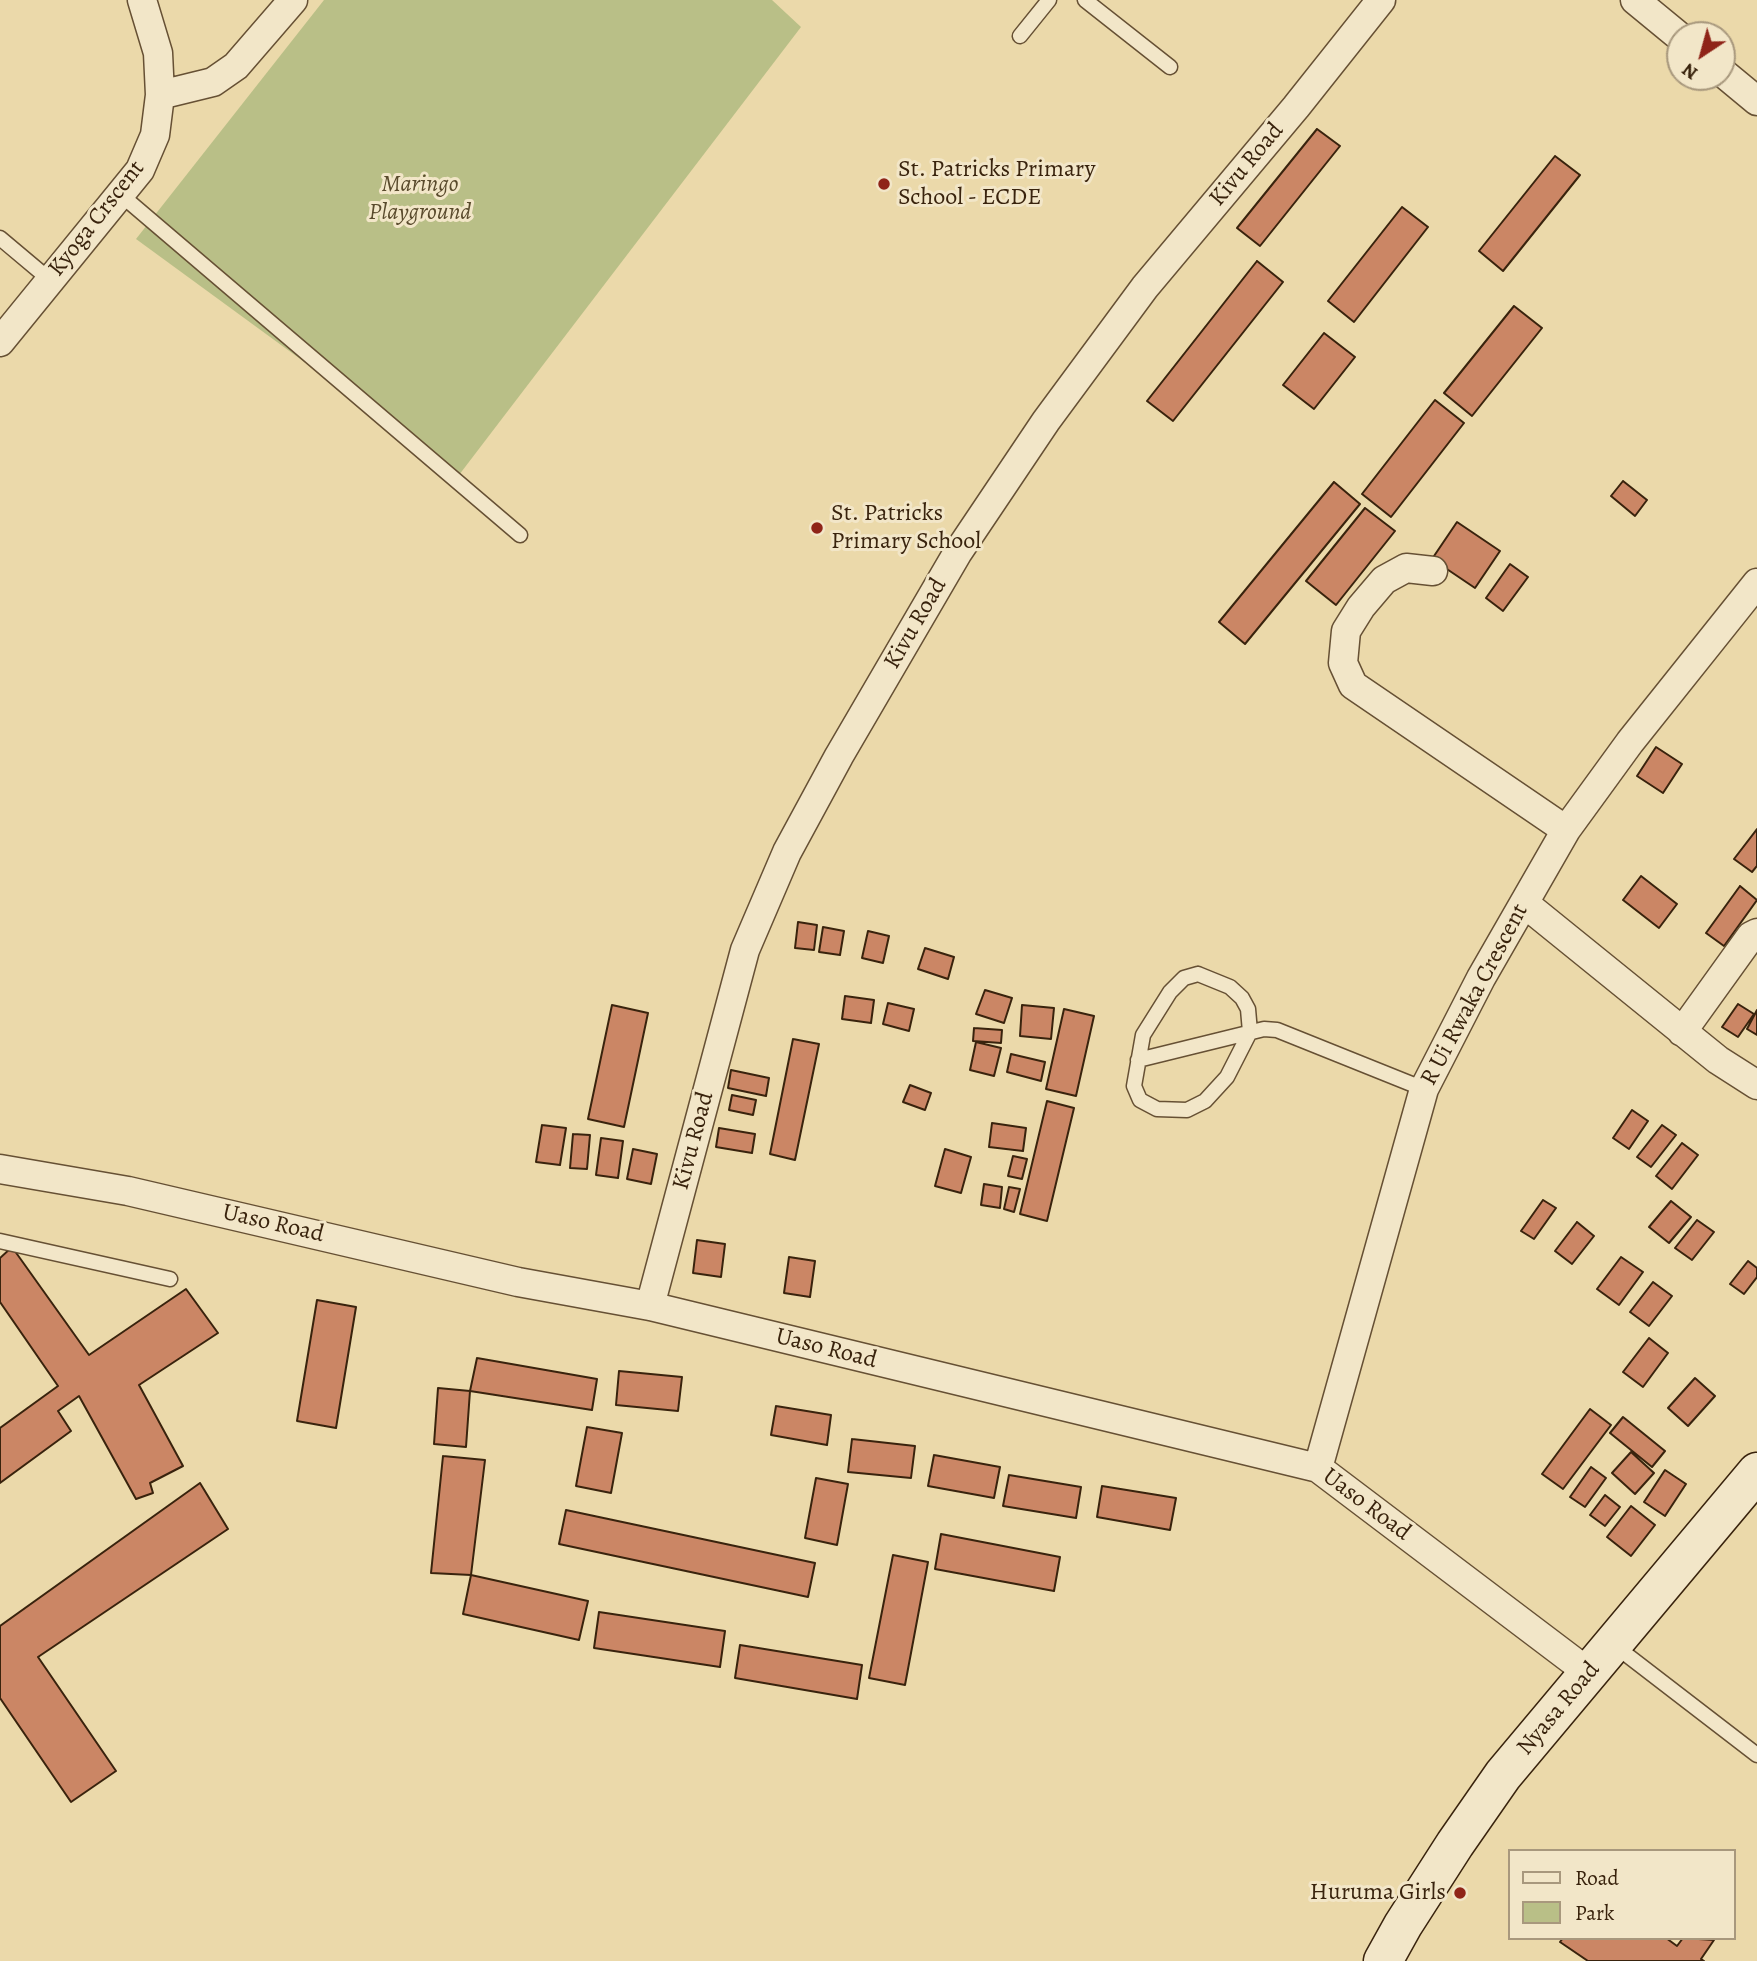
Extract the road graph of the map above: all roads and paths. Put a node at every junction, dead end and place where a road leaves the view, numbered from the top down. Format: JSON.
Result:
{"nodes":[{"id":1,"x":142,"y":0,"type":"edge"},
{"id":2,"x":293,"y":0,"type":"edge"},
{"id":3,"x":1049,"y":0,"type":"edge"},
{"id":4,"x":1085,"y":0,"type":"edge"},
{"id":5,"x":1381,"y":0,"type":"edge"},
{"id":6,"x":1635,"y":0,"type":"edge"},
{"id":7,"x":1666,"y":25,"type":"edge"},
{"id":8,"x":1020,"y":36,"type":"dead end"},
{"id":9,"x":1170,"y":67,"type":"dead end"},
{"id":10,"x":1736,"y":84,"type":"edge"},
{"id":11,"x":160,"y":95,"type":"junction"},
{"id":12,"x":1757,"y":101,"type":"edge"},
{"id":13,"x":120,"y":194,"type":"junction"},
{"id":14,"x":0,"y":238,"type":"edge"},
{"id":15,"x":50,"y":280,"type":"junction"},
{"id":16,"x":0,"y":342,"type":"edge"},
{"id":17,"x":520,"y":535,"type":"dead end"},
{"id":18,"x":1433,"y":571,"type":"dead end"},
{"id":19,"x":1757,"y":583,"type":"edge"},
{"id":20,"x":1566,"y":830,"type":"junction"},
{"id":21,"x":1524,"y":903,"type":"junction"},
{"id":22,"x":1757,"y":933,"type":"edge"},
{"id":23,"x":1251,"y":1032,"type":"junction"},
{"id":24,"x":1682,"y":1032,"type":"junction"},
{"id":25,"x":1138,"y":1060,"type":"junction"},
{"id":26,"x":1757,"y":1085,"type":"edge"},
{"id":27,"x":1424,"y":1089,"type":"junction"},
{"id":28,"x":0,"y":1169,"type":"edge"},
{"id":29,"x":0,"y":1241,"type":"edge"},
{"id":30,"x":170,"y":1279,"type":"dead end"},
{"id":31,"x":650,"y":1306,"type":"junction"},
{"id":32,"x":1318,"y":1468,"type":"junction"},
{"id":33,"x":1757,"y":1472,"type":"edge"},
{"id":34,"x":1601,"y":1659,"type":"junction"},
{"id":35,"x":1757,"y":1755,"type":"edge"},
{"id":36,"x":1383,"y":1961,"type":"edge"}],
"edges":[{"from":1,"to":11,"type":"street","name":"Kyoga Crscent"},
{"from":2,"to":11,"type":"street"},
{"from":3,"to":8,"type":"lane"},
{"from":4,"to":9,"type":"lane"},
{"from":5,"to":31,"type":"street","name":"Kivu Road"},
{"from":6,"to":7,"type":"street"},
{"from":10,"to":12,"type":"street"},
{"from":11,"to":13,"type":"street","name":"Kyoga Crscent"},
{"from":13,"to":15,"type":"street","name":"Kyoga Crscent"},
{"from":13,"to":17,"type":"lane"},
{"from":14,"to":15,"type":"lane"},
{"from":15,"to":16,"type":"street","name":"Kyoga Crscent"},
{"from":18,"to":20,"type":"street"},
{"from":19,"to":20,"type":"street","name":"R Ui Rwaka Crescent"},
{"from":20,"to":21,"type":"street","name":"R Ui Rwaka Crescent"},
{"from":21,"to":24,"type":"street"},
{"from":21,"to":27,"type":"street","name":"R Ui Rwaka Crescent"},
{"from":22,"to":24,"type":"street"},
{"from":23,"to":25,"type":"lane"},
{"from":23,"to":25,"type":"lane"},
{"from":23,"to":25,"type":"lane"},
{"from":23,"to":27,"type":"lane"},
{"from":24,"to":26,"type":"street"},
{"from":27,"to":32,"type":"street","name":"R Ui Rwaka Crescent"},
{"from":28,"to":31,"type":"street","name":"Uaso Road"},
{"from":29,"to":30,"type":"lane"},
{"from":31,"to":32,"type":"street","name":"Uaso Road"},
{"from":32,"to":34,"type":"street","name":"Uaso Road"},
{"from":33,"to":34,"type":"street","name":"Nyasa Road"},
{"from":34,"to":35,"type":"lane"},
{"from":34,"to":36,"type":"street","name":"Nyasa Road"}]}
